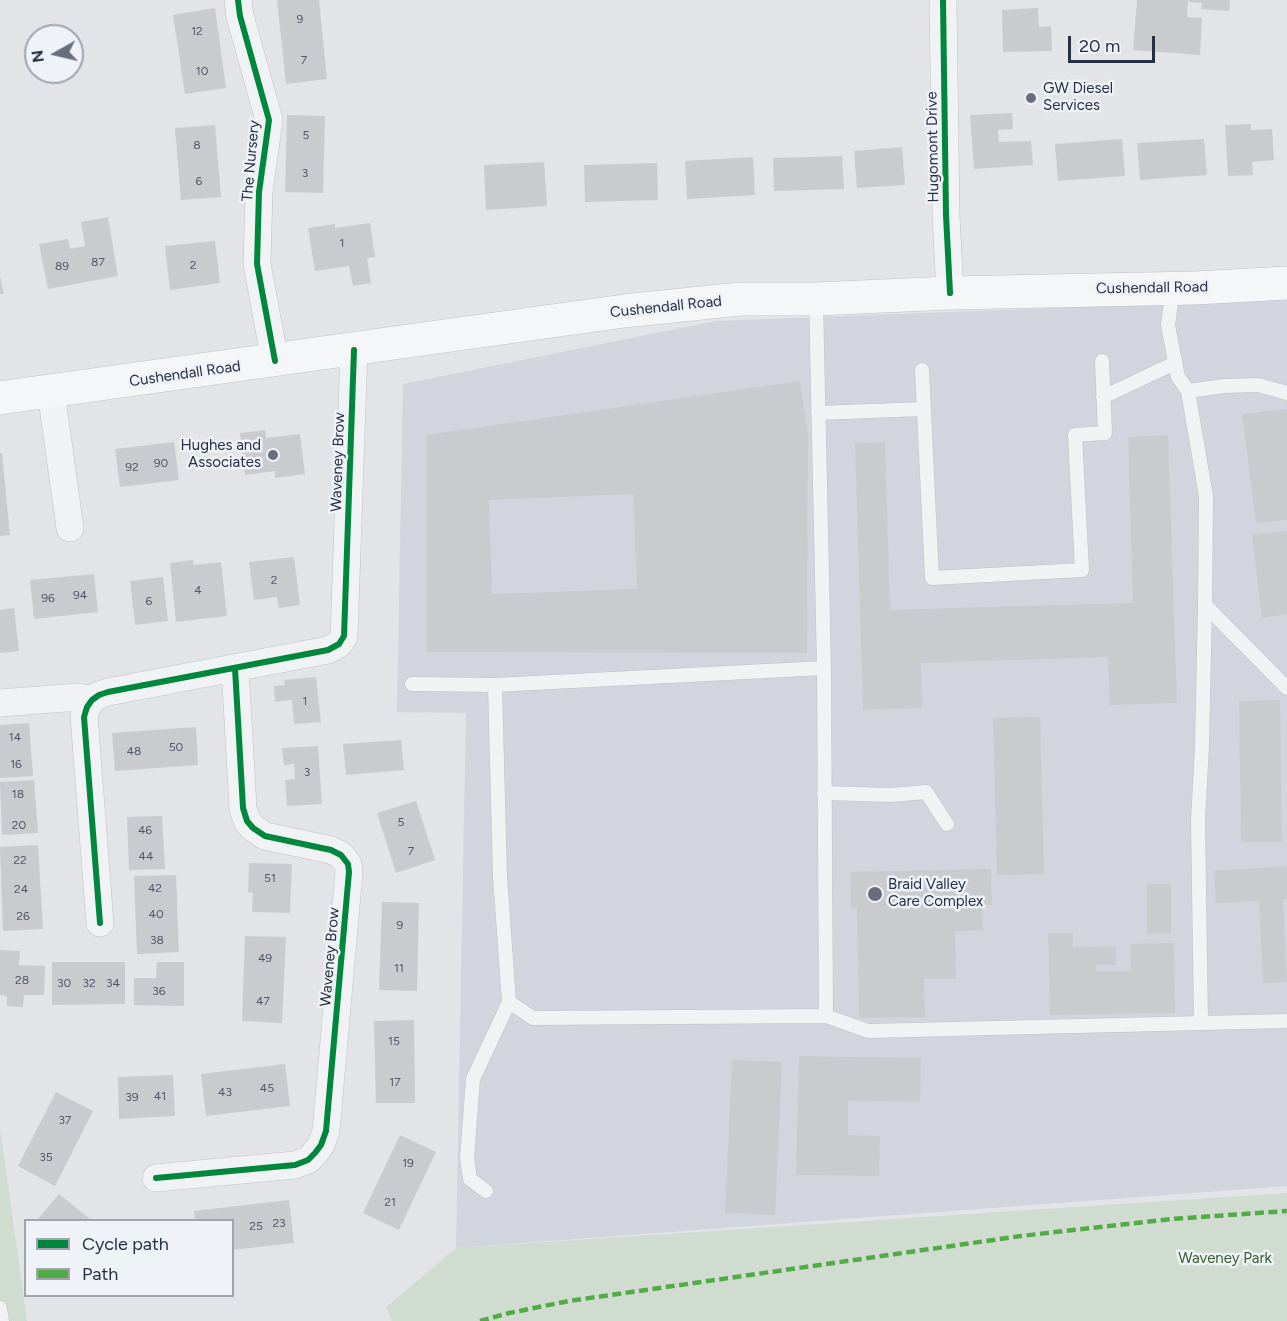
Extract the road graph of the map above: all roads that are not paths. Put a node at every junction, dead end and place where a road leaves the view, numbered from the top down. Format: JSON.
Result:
{"nodes":[{"id":1,"x":238,"y":0,"type":"edge"},
{"id":2,"x":943,"y":0,"type":"edge"},
{"id":3,"x":1287,"y":283,"type":"edge"},
{"id":4,"x":1173,"y":288,"type":"junction"},
{"id":5,"x":950,"y":293,"type":"junction"},
{"id":6,"x":816,"y":299,"type":"junction"},
{"id":7,"x":354,"y":350,"type":"junction"},
{"id":8,"x":274,"y":361,"type":"junction"},
{"id":9,"x":1102,"y":362,"type":"dead end"},
{"id":10,"x":1175,"y":363,"type":"junction"},
{"id":11,"x":922,"y":370,"type":"dead end"},
{"id":12,"x":1188,"y":391,"type":"junction"},
{"id":13,"x":51,"y":392,"type":"junction"},
{"id":14,"x":1287,"y":393,"type":"edge"},
{"id":15,"x":1103,"y":397,"type":"junction"},
{"id":16,"x":0,"y":398,"type":"edge"},
{"id":17,"x":923,"y":409,"type":"junction"},
{"id":18,"x":818,"y":413,"type":"junction"},
{"id":19,"x":70,"y":528,"type":"dead end"},
{"id":20,"x":1205,"y":605,"type":"junction"},
{"id":21,"x":235,"y":668,"type":"junction"},
{"id":22,"x":824,"y":668,"type":"junction"},
{"id":23,"x":412,"y":684,"type":"dead end"},
{"id":24,"x":495,"y":685,"type":"junction"},
{"id":25,"x":1287,"y":688,"type":"edge"},
{"id":26,"x":92,"y":700,"type":"junction"},
{"id":27,"x":0,"y":703,"type":"edge"},
{"id":28,"x":824,"y":793,"type":"junction"},
{"id":29,"x":948,"y":824,"type":"dead end"},
{"id":30,"x":100,"y":923,"type":"dead end"},
{"id":31,"x":509,"y":1002,"type":"junction"},
{"id":32,"x":826,"y":1016,"type":"junction"},
{"id":33,"x":1287,"y":1021,"type":"edge"},
{"id":34,"x":1201,"y":1023,"type":"junction"},
{"id":35,"x":156,"y":1178,"type":"dead end"},
{"id":36,"x":486,"y":1191,"type":"dead end"},
{"id":37,"x":0,"y":1308,"type":"edge"},
{"id":38,"x":2,"y":1321,"type":"edge"}],
"edges":[{"from":1,"to":8,"type":"street","name":"The Nursery"},
{"from":2,"to":5,"type":"street","name":"Hugomont Drive"},
{"from":3,"to":4,"type":"main road","name":"Cushendall Road"},
{"from":4,"to":5,"type":"main road","name":"Cushendall Road"},
{"from":4,"to":10,"type":"lane"},
{"from":5,"to":6,"type":"main road","name":"Cushendall Road"},
{"from":6,"to":7,"type":"main road","name":"Cushendall Road"},
{"from":6,"to":18,"type":"lane"},
{"from":7,"to":8,"type":"main road","name":"Cushendall Road"},
{"from":7,"to":21,"type":"street","name":"Waveney Brow"},
{"from":8,"to":13,"type":"main road","name":"Cushendall Road"},
{"from":9,"to":15,"type":"lane"},
{"from":10,"to":12,"type":"lane"},
{"from":10,"to":15,"type":"lane"},
{"from":11,"to":17,"type":"lane"},
{"from":12,"to":14,"type":"lane"},
{"from":12,"to":20,"type":"lane"},
{"from":13,"to":16,"type":"main road","name":"Cushendall Road"},
{"from":13,"to":19,"type":"street"},
{"from":15,"to":17,"type":"lane"},
{"from":17,"to":18,"type":"lane"},
{"from":18,"to":22,"type":"lane"},
{"from":20,"to":25,"type":"lane"},
{"from":20,"to":34,"type":"lane"},
{"from":21,"to":26,"type":"street","name":"Waveney Brow"},
{"from":21,"to":35,"type":"street","name":"Waveney Brow"},
{"from":22,"to":24,"type":"lane"},
{"from":22,"to":28,"type":"lane"},
{"from":23,"to":24,"type":"lane"},
{"from":24,"to":31,"type":"lane"},
{"from":26,"to":27,"type":"street","name":"Waveney Brow"},
{"from":26,"to":30,"type":"street"},
{"from":28,"to":29,"type":"lane"},
{"from":28,"to":32,"type":"lane"},
{"from":31,"to":32,"type":"lane"},
{"from":31,"to":36,"type":"lane"},
{"from":32,"to":34,"type":"lane"},
{"from":33,"to":34,"type":"lane"},
{"from":37,"to":38,"type":"lane"}]}
